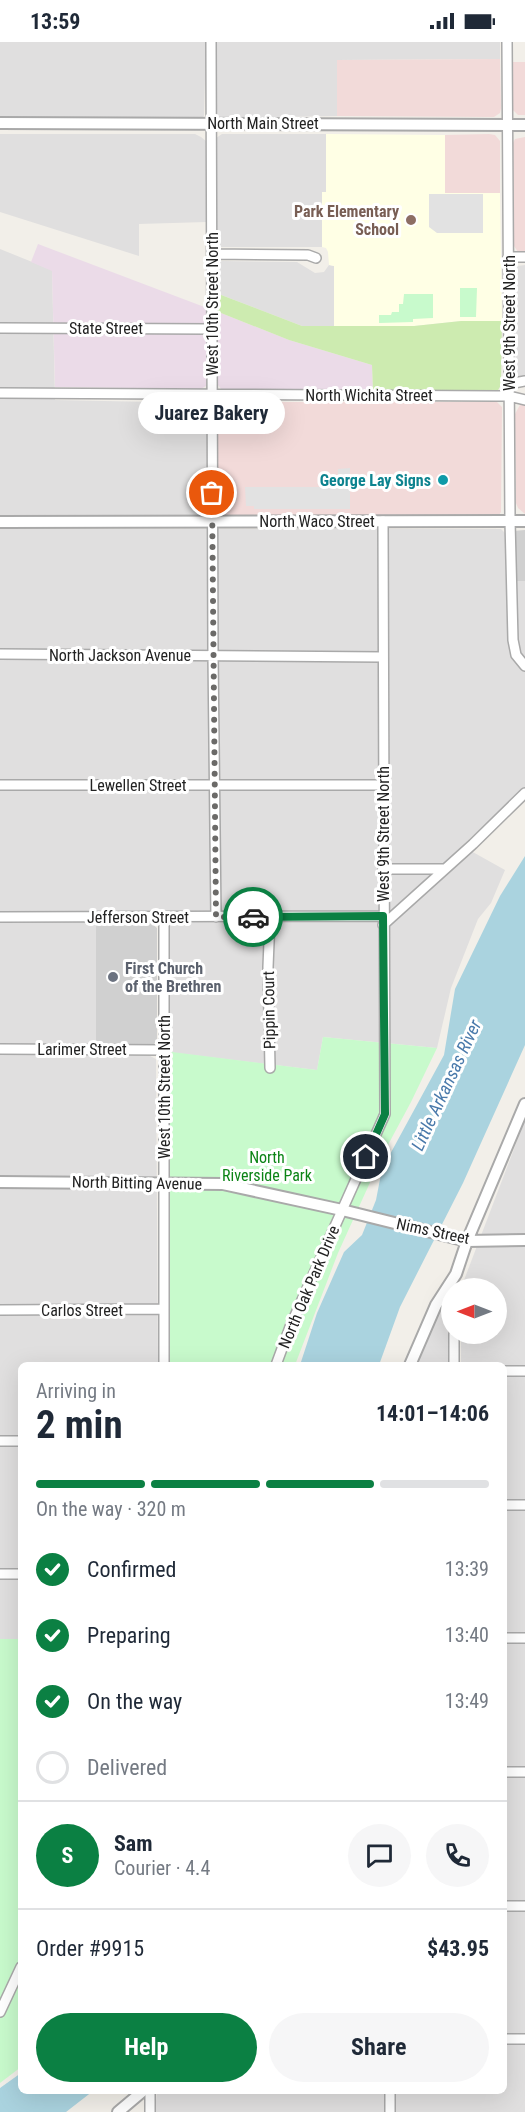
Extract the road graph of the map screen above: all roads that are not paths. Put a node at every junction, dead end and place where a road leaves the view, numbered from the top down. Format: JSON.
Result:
{"nodes":[{"id":1,"x":211,"y":42,"type":"edge"},
{"id":2,"x":507,"y":42,"type":"edge"},
{"id":3,"x":0,"y":123,"type":"edge"},
{"id":4,"x":212,"y":123,"type":"junction"},
{"id":5,"x":507,"y":125,"type":"junction"},
{"id":6,"x":525,"y":125,"type":"edge"},
{"id":7,"x":212,"y":254,"type":"junction"},
{"id":8,"x":508,"y":257,"type":"junction"},
{"id":9,"x":525,"y":257,"type":"edge"},
{"id":10,"x":316,"y":258,"type":"dead end"},
{"id":11,"x":0,"y":328,"type":"edge"},
{"id":12,"x":212,"y":329,"type":"junction"},
{"id":13,"x":525,"y":381,"type":"edge"},
{"id":14,"x":509,"y":384,"type":"junction"},
{"id":15,"x":0,"y":393,"type":"edge"},
{"id":16,"x":212,"y":394,"type":"junction"},
{"id":17,"x":509,"y":396,"type":"junction"},
{"id":18,"x":525,"y":400,"type":"edge"},
{"id":19,"x":383,"y":521,"type":"junction"},
{"id":20,"x":510,"y":521,"type":"junction"},
{"id":21,"x":525,"y":521,"type":"edge"},
{"id":22,"x":0,"y":522,"type":"edge"},
{"id":23,"x":212,"y":522,"type":"junction"},
{"id":24,"x":0,"y":654,"type":"edge"},
{"id":25,"x":213,"y":655,"type":"junction"},
{"id":26,"x":383,"y":657,"type":"junction"},
{"id":27,"x":525,"y":666,"type":"edge"},
{"id":28,"x":0,"y":785,"type":"edge"},
{"id":29,"x":214,"y":785,"type":"junction"},
{"id":30,"x":383,"y":785,"type":"junction"},
{"id":31,"x":525,"y":793,"type":"edge"},
{"id":32,"x":383,"y":869,"type":"junction"},
{"id":33,"x":445,"y":869,"type":"junction"},
{"id":34,"x":0,"y":916,"type":"edge"},
{"id":35,"x":164,"y":917,"type":"junction"},
{"id":36,"x":216,"y":917,"type":"junction"},
{"id":37,"x":270,"y":917,"type":"junction"},
{"id":38,"x":383,"y":920,"type":"junction"},
{"id":39,"x":0,"y":1049,"type":"edge"},
{"id":40,"x":164,"y":1050,"type":"junction"},
{"id":41,"x":270,"y":1068,"type":"dead end"},
{"id":42,"x":524,"y":1106,"type":"edge"},
{"id":43,"x":0,"y":1182,"type":"edge"},
{"id":44,"x":164,"y":1183,"type":"junction"},
{"id":45,"x":342,"y":1210,"type":"junction"},
{"id":46,"x":525,"y":1240,"type":"edge"},
{"id":47,"x":467,"y":1241,"type":"junction"},
{"id":48,"x":456,"y":1274,"type":"junction"},
{"id":49,"x":456,"y":1278,"type":"edge"},
{"id":50,"x":164,"y":1309,"type":"junction"},
{"id":51,"x":0,"y":1310,"type":"edge"},
{"id":52,"x":454,"y":1344,"type":"edge"},
{"id":53,"x":164,"y":1362,"type":"edge"},
{"id":54,"x":277,"y":1362,"type":"edge"},
{"id":55,"x":411,"y":1362,"type":"edge"},
{"id":56,"x":454,"y":1362,"type":"edge"},
{"id":57,"x":507,"y":1371,"type":"edge"},
{"id":58,"x":525,"y":1371,"type":"edge"},
{"id":59,"x":0,"y":1441,"type":"edge"},
{"id":60,"x":18,"y":1441,"type":"edge"},
{"id":61,"x":507,"y":1505,"type":"edge"},
{"id":62,"x":525,"y":1505,"type":"edge"},
{"id":63,"x":0,"y":1574,"type":"edge"},
{"id":64,"x":18,"y":1574,"type":"edge"},
{"id":65,"x":507,"y":1638,"type":"edge"},
{"id":66,"x":525,"y":1638,"type":"edge"},
{"id":67,"x":507,"y":1772,"type":"edge"},
{"id":68,"x":525,"y":1772,"type":"edge"},
{"id":69,"x":507,"y":1906,"type":"edge"},
{"id":70,"x":525,"y":1906,"type":"edge"},
{"id":71,"x":18,"y":1973,"type":"edge"},
{"id":72,"x":0,"y":2012,"type":"edge"},
{"id":73,"x":507,"y":2039,"type":"edge"},
{"id":74,"x":525,"y":2039,"type":"edge"},
{"id":75,"x":139,"y":2094,"type":"edge"},
{"id":76,"x":150,"y":2094,"type":"edge"},
{"id":77,"x":390,"y":2094,"type":"edge"},
{"id":78,"x":118,"y":2112,"type":"edge"},
{"id":79,"x":150,"y":2112,"type":"edge"},
{"id":80,"x":390,"y":2112,"type":"edge"}],
"edges":[{"from":1,"to":4,"type":"street","name":"West 10th Street North"},
{"from":2,"to":5,"type":"street","name":"West 9th Street North"},
{"from":3,"to":4,"type":"street","name":"North Main Street"},
{"from":4,"to":5,"type":"street","name":"North Main Street"},
{"from":4,"to":7,"type":"street","name":"West 10th Street North"},
{"from":5,"to":6,"type":"street","name":"North Main Street"},
{"from":5,"to":8,"type":"street","name":"West 9th Street North"},
{"from":7,"to":10,"type":"street"},
{"from":7,"to":12,"type":"street","name":"West 10th Street North"},
{"from":8,"to":9,"type":"street"},
{"from":8,"to":14,"type":"street","name":"West 9th Street North"},
{"from":11,"to":12,"type":"street","name":"State Street"},
{"from":12,"to":16,"type":"street","name":"West 10th Street North"},
{"from":13,"to":14,"type":"street"},
{"from":14,"to":17,"type":"street","name":"West 9th Street North"},
{"from":15,"to":16,"type":"street","name":"North Wichita Street"},
{"from":16,"to":17,"type":"street","name":"North Wichita Street"},
{"from":16,"to":23,"type":"street","name":"West 10th Street North"},
{"from":17,"to":18,"type":"street","name":"North Wichita Street"},
{"from":17,"to":20,"type":"street","name":"West 9th Street North"},
{"from":19,"to":20,"type":"street","name":"North Waco Street"},
{"from":19,"to":23,"type":"street","name":"North Waco Street"},
{"from":19,"to":26,"type":"street","name":"West 9th Street North"},
{"from":20,"to":21,"type":"street","name":"North Waco Street"},
{"from":20,"to":27,"type":"street","name":"West 9th Street North"},
{"from":22,"to":23,"type":"street","name":"North Waco Street"},
{"from":23,"to":25,"type":"street","name":"West 10th Street North"},
{"from":24,"to":25,"type":"street","name":"North Jackson Avenue"},
{"from":25,"to":26,"type":"street","name":"North Jackson Avenue"},
{"from":25,"to":29,"type":"street","name":"West 10th Street North"},
{"from":26,"to":30,"type":"street","name":"West 9th Street North"},
{"from":28,"to":29,"type":"street","name":"Lewellen Street"},
{"from":29,"to":30,"type":"street","name":"Lewellen Street"},
{"from":29,"to":36,"type":"street","name":"West 10th Street North"},
{"from":30,"to":32,"type":"street","name":"West 9th Street North"},
{"from":31,"to":33,"type":"street"},
{"from":32,"to":33,"type":"street"},
{"from":32,"to":38,"type":"street","name":"West 9th Street North"},
{"from":33,"to":38,"type":"street"},
{"from":34,"to":35,"type":"street","name":"Jefferson Street"},
{"from":35,"to":36,"type":"street","name":"Jefferson Street"},
{"from":35,"to":40,"type":"street","name":"West 10th Street North"},
{"from":36,"to":37,"type":"street","name":"Jefferson Street"},
{"from":37,"to":38,"type":"street","name":"Jefferson Street"},
{"from":37,"to":41,"type":"street","name":"Pippin Court"},
{"from":38,"to":45,"type":"street","name":"West 9th Street North"},
{"from":39,"to":40,"type":"street","name":"Larimer Street"},
{"from":40,"to":44,"type":"street","name":"West 10th Street North"},
{"from":42,"to":47,"type":"street"},
{"from":43,"to":44,"type":"street","name":"North Bitting Avenue"},
{"from":44,"to":45,"type":"street","name":"North Bitting Avenue"},
{"from":44,"to":50,"type":"street","name":"West 10th Street North"},
{"from":45,"to":47,"type":"street","name":"Nims Street"},
{"from":45,"to":54,"type":"street","name":"North Oak Park Drive"},
{"from":46,"to":47,"type":"street","name":"Nims Street"},
{"from":47,"to":48,"type":"street"},
{"from":48,"to":49,"type":"street"},
{"from":48,"to":55,"type":"street"},
{"from":50,"to":51,"type":"street","name":"Carlos Street"},
{"from":50,"to":53,"type":"street","name":"West 10th Street North"},
{"from":52,"to":56,"type":"street"},
{"from":57,"to":58,"type":"street"},
{"from":59,"to":60,"type":"street"},
{"from":61,"to":62,"type":"street"},
{"from":63,"to":64,"type":"street"},
{"from":65,"to":66,"type":"street"},
{"from":67,"to":68,"type":"street"},
{"from":69,"to":70,"type":"street"},
{"from":71,"to":72,"type":"street"},
{"from":73,"to":74,"type":"street"},
{"from":75,"to":78,"type":"street"},
{"from":76,"to":79,"type":"street"},
{"from":77,"to":80,"type":"street"}]}
